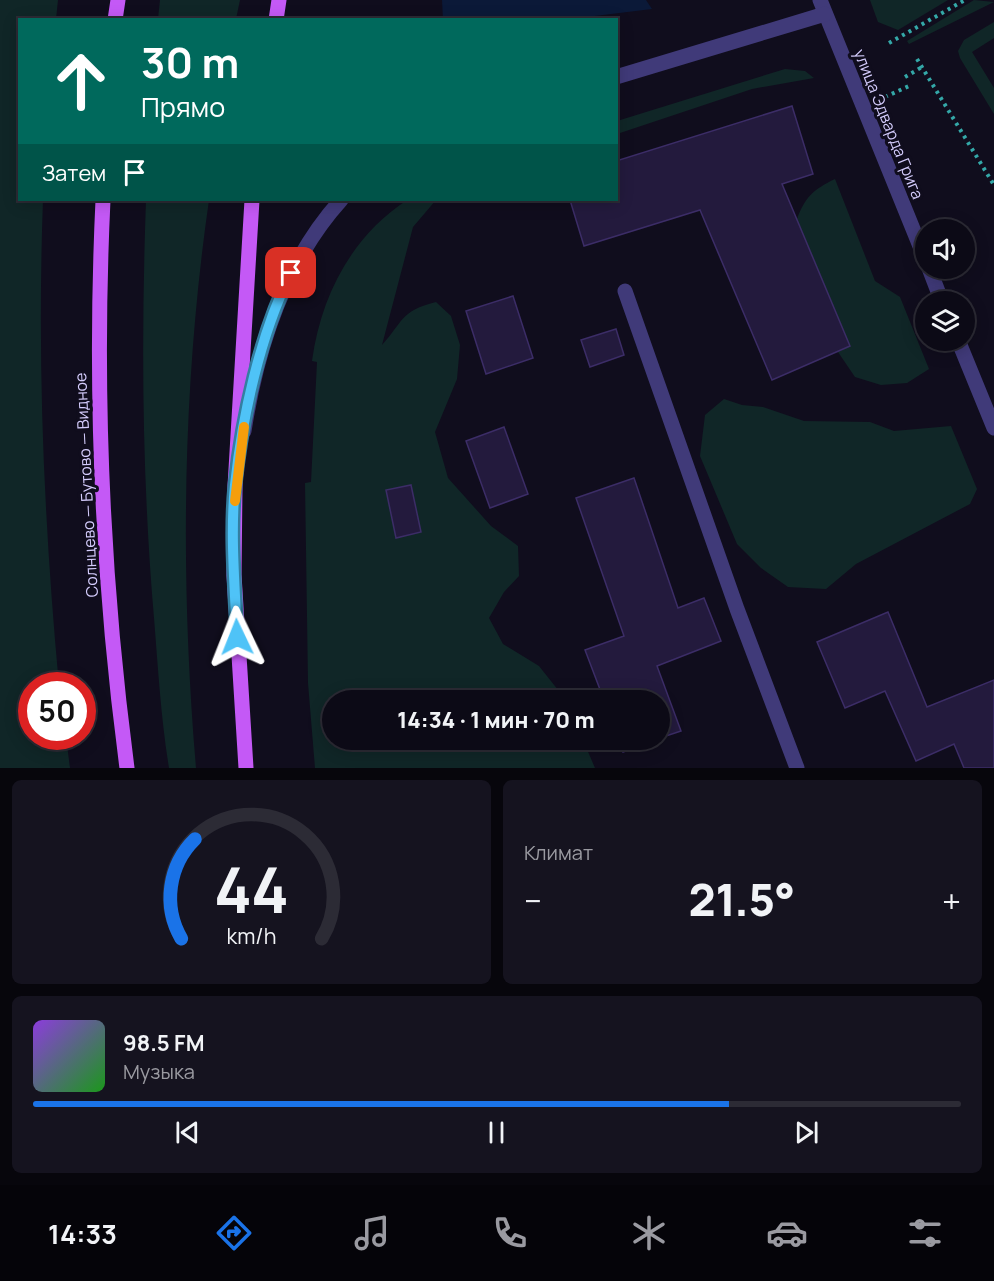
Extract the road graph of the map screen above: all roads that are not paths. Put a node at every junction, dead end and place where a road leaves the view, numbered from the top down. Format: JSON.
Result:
{"nodes":[{"id":1,"x":118,"y":0,"type":"edge"},
{"id":2,"x":279,"y":0,"type":"edge"},
{"id":3,"x":822,"y":7,"type":"edge"},
{"id":4,"x":115,"y":18,"type":"edge"},
{"id":5,"x":276,"y":18,"type":"edge"},
{"id":6,"x":618,"y":76,"type":"edge"},
{"id":7,"x":103,"y":201,"type":"edge"},
{"id":8,"x":252,"y":201,"type":"edge"},
{"id":9,"x":340,"y":201,"type":"edge"},
{"id":10,"x":915,"y":234,"type":"edge"},
{"id":11,"x":625,"y":291,"type":"dead end"},
{"id":12,"x":962,"y":351,"type":"edge"},
{"id":13,"x":994,"y":428,"type":"edge"},
{"id":14,"x":235,"y":486,"type":"junction"},
{"id":15,"x":127,"y":768,"type":"edge"},
{"id":16,"x":246,"y":768,"type":"edge"},
{"id":17,"x":797,"y":768,"type":"edge"}],
"edges":[{"from":1,"to":4,"type":"main road"},
{"from":2,"to":5,"type":"main road"},
{"from":3,"to":6,"type":"street"},
{"from":3,"to":10,"type":"street","name":"улица Эдварда Грига"},
{"from":7,"to":15,"type":"main road","name":"Солнцево — Бутово — Видное"},
{"from":8,"to":14,"type":"main road"},
{"from":9,"to":14,"type":"street"},
{"from":11,"to":17,"type":"street"},
{"from":12,"to":13,"type":"street"},
{"from":14,"to":16,"type":"main road"}]}
